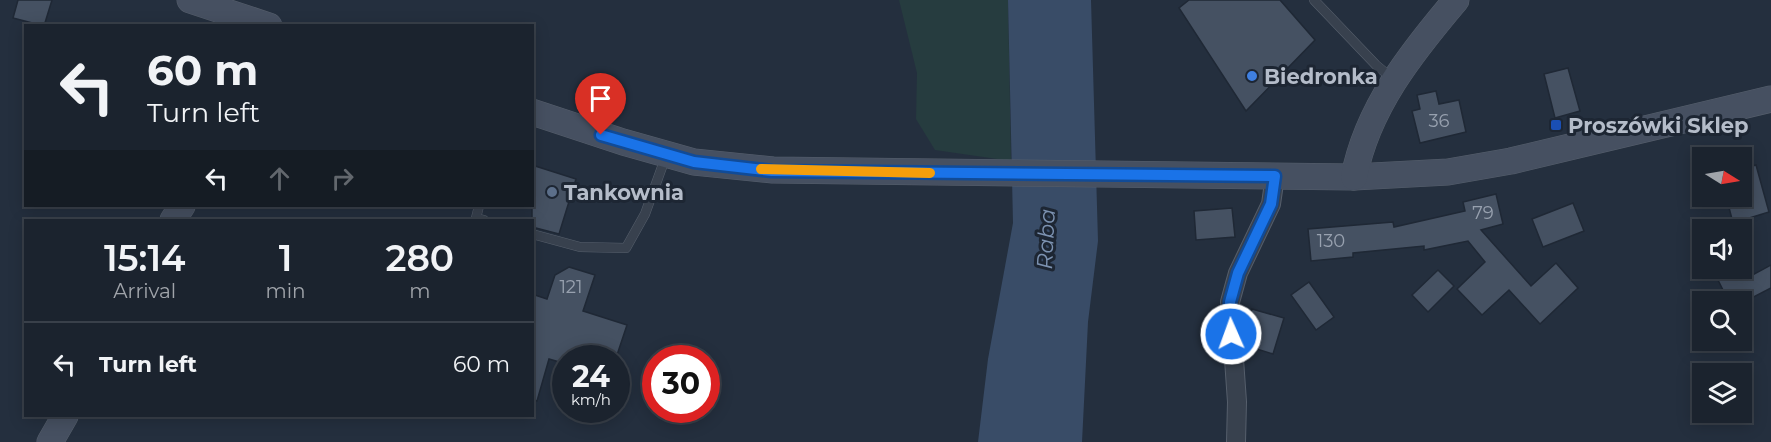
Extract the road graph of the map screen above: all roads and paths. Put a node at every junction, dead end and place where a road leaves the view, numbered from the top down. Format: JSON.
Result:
{"nodes":[{"id":1,"x":190,"y":0,"type":"edge"},
{"id":2,"x":1314,"y":0,"type":"edge"},
{"id":3,"x":1456,"y":0,"type":"edge"},
{"id":4,"x":263,"y":24,"type":"edge"},
{"id":5,"x":1395,"y":81,"type":"junction"},
{"id":6,"x":1771,"y":99,"type":"edge"},
{"id":7,"x":534,"y":113,"type":"edge"},
{"id":8,"x":666,"y":155,"type":"junction"},
{"id":9,"x":1275,"y":176,"type":"junction"},
{"id":10,"x":1354,"y":177,"type":"junction"},
{"id":11,"x":479,"y":207,"type":"edge"},
{"id":12,"x":480,"y":219,"type":"edge"},
{"id":13,"x":534,"y":235,"type":"edge"},
{"id":14,"x":64,"y":417,"type":"edge"},
{"id":15,"x":50,"y":442,"type":"edge"},
{"id":16,"x":1236,"y":442,"type":"edge"}],
"edges":[{"from":1,"to":4,"type":"main road"},
{"from":2,"to":5,"type":"lane"},
{"from":3,"to":5,"type":"main road"},
{"from":5,"to":10,"type":"main road"},
{"from":6,"to":10,"type":"main road"},
{"from":7,"to":8,"type":"main road"},
{"from":8,"to":9,"type":"main road"},
{"from":8,"to":13,"type":"lane"},
{"from":9,"to":10,"type":"main road"},
{"from":9,"to":16,"type":"street"},
{"from":11,"to":12,"type":"lane"},
{"from":14,"to":15,"type":"main road"}]}
